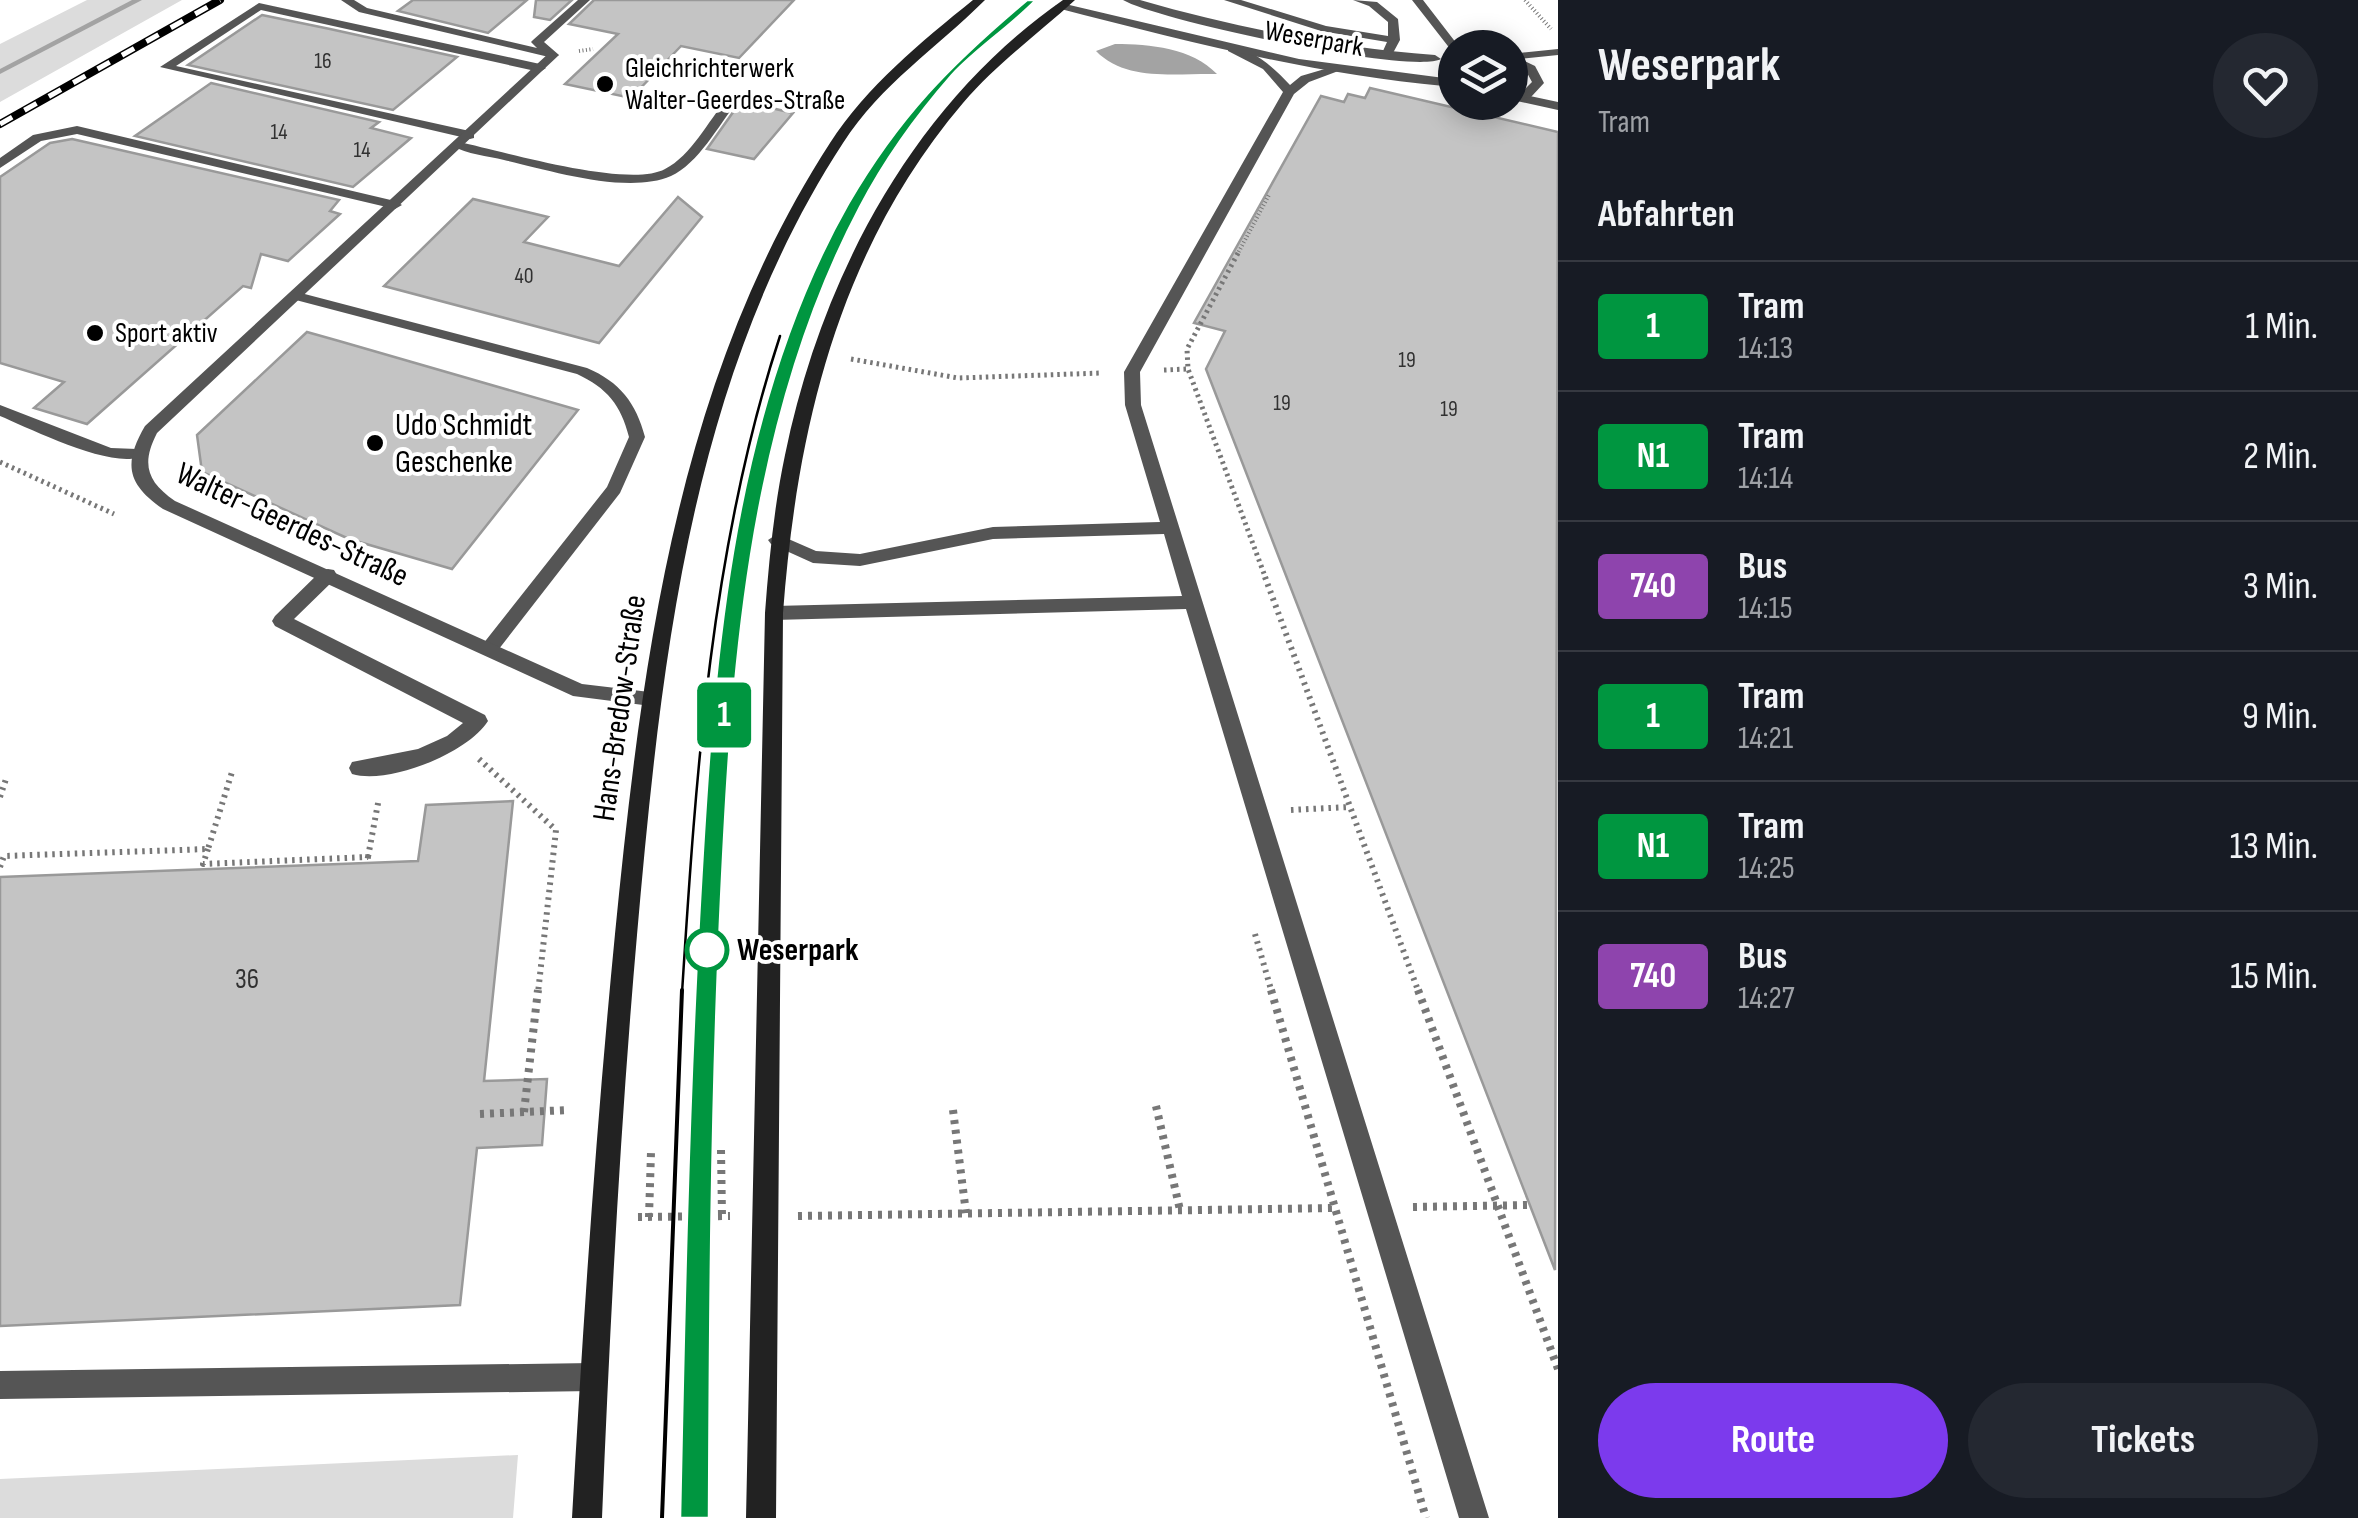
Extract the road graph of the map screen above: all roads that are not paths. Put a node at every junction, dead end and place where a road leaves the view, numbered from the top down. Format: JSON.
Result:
{"nodes":[{"id":1,"x":346,"y":0,"type":"edge"},
{"id":2,"x":584,"y":0,"type":"edge"},
{"id":3,"x":980,"y":0,"type":"edge"},
{"id":4,"x":1046,"y":0,"type":"edge"},
{"id":5,"x":1128,"y":0,"type":"edge"},
{"id":6,"x":1229,"y":0,"type":"edge"},
{"id":7,"x":1358,"y":0,"type":"edge"},
{"id":8,"x":1417,"y":0,"type":"edge"},
{"id":9,"x":1065,"y":3,"type":"edge"},
{"id":10,"x":1440,"y":30,"type":"edge"},
{"id":11,"x":1394,"y":40,"type":"junction"},
{"id":12,"x":1232,"y":49,"type":"junction"},
{"id":13,"x":1558,"y":52,"type":"edge"},
{"id":14,"x":553,"y":55,"type":"junction"},
{"id":15,"x":1528,"y":55,"type":"edge"},
{"id":16,"x":1387,"y":56,"type":"junction"},
{"id":17,"x":1438,"y":58,"type":"edge"},
{"id":18,"x":1435,"y":59,"type":"junction"},
{"id":19,"x":540,"y":68,"type":"junction"},
{"id":20,"x":1528,"y":68,"type":"edge"},
{"id":21,"x":1335,"y":70,"type":"junction"},
{"id":22,"x":1438,"y":74,"type":"edge"},
{"id":23,"x":1438,"y":83,"type":"edge"},
{"id":24,"x":1535,"y":89,"type":"junction"},
{"id":25,"x":1289,"y":92,"type":"junction"},
{"id":26,"x":1528,"y":92,"type":"edge"},
{"id":27,"x":1528,"y":100,"type":"edge"},
{"id":28,"x":731,"y":102,"type":"dead end"},
{"id":29,"x":1558,"y":106,"type":"edge"},
{"id":30,"x":464,"y":140,"type":"junction"},
{"id":31,"x":0,"y":164,"type":"edge"},
{"id":32,"x":395,"y":205,"type":"junction"},
{"id":33,"x":297,"y":296,"type":"junction"},
{"id":34,"x":0,"y":410,"type":"edge"},
{"id":35,"x":137,"y":454,"type":"junction"},
{"id":36,"x":1171,"y":528,"type":"junction"},
{"id":37,"x":777,"y":540,"type":"junction"},
{"id":38,"x":328,"y":575,"type":"junction"},
{"id":39,"x":1193,"y":602,"type":"junction"},
{"id":40,"x":774,"y":614,"type":"junction"},
{"id":41,"x":488,"y":650,"type":"junction"},
{"id":42,"x":650,"y":698,"type":"junction"},
{"id":43,"x":359,"y":768,"type":"dead end"},
{"id":44,"x":594,"y":1377,"type":"junction"},
{"id":45,"x":0,"y":1385,"type":"edge"},
{"id":46,"x":587,"y":1518,"type":"edge"},
{"id":47,"x":761,"y":1518,"type":"edge"},
{"id":48,"x":1474,"y":1518,"type":"edge"}],
"edges":[{"from":1,"to":14,"type":"street"},
{"from":2,"to":14,"type":"street"},
{"from":3,"to":42,"type":"main road","name":"Hans-Bredow-Straße"},
{"from":4,"to":9,"type":"main road"},
{"from":5,"to":16,"type":"street","name":"Weserpark"},
{"from":6,"to":11,"type":"street"},
{"from":7,"to":11,"type":"street"},
{"from":8,"to":10,"type":"street"},
{"from":9,"to":12,"type":"street","name":"Weserpark"},
{"from":9,"to":37,"type":"main road"},
{"from":11,"to":16,"type":"street"},
{"from":12,"to":21,"type":"street","name":"Weserpark"},
{"from":12,"to":25,"type":"street"},
{"from":13,"to":15,"type":"street"},
{"from":14,"to":19,"type":"street","name":"Walter-Geerdes-Straße"},
{"from":16,"to":18,"type":"street","name":"Weserpark"},
{"from":17,"to":18,"type":"street","name":"Weserpark"},
{"from":18,"to":22,"type":"street","name":"Weserpark"},
{"from":19,"to":30,"type":"street","name":"Walter-Geerdes-Straße"},
{"from":19,"to":30,"type":"street"},
{"from":20,"to":24,"type":"street"},
{"from":21,"to":23,"type":"street","name":"Weserpark"},
{"from":21,"to":25,"type":"street"},
{"from":24,"to":26,"type":"street"},
{"from":24,"to":29,"type":"street"},
{"from":25,"to":36,"type":"street"},
{"from":27,"to":29,"type":"street"},
{"from":28,"to":30,"type":"street"},
{"from":30,"to":32,"type":"street","name":"Walter-Geerdes-Straße"},
{"from":31,"to":32,"type":"street"},
{"from":32,"to":33,"type":"street","name":"Walter-Geerdes-Straße"},
{"from":33,"to":35,"type":"street","name":"Walter-Geerdes-Straße"},
{"from":33,"to":41,"type":"street"},
{"from":34,"to":35,"type":"street"},
{"from":35,"to":38,"type":"street","name":"Walter-Geerdes-Straße"},
{"from":36,"to":37,"type":"street"},
{"from":36,"to":39,"type":"street"},
{"from":37,"to":40,"type":"main road"},
{"from":38,"to":41,"type":"street","name":"Walter-Geerdes-Straße"},
{"from":38,"to":43,"type":"street"},
{"from":39,"to":40,"type":"street"},
{"from":39,"to":48,"type":"street"},
{"from":40,"to":47,"type":"main road"},
{"from":41,"to":42,"type":"street","name":"Walter-Geerdes-Straße"},
{"from":42,"to":44,"type":"main road","name":"Hans-Bredow-Straße"},
{"from":44,"to":45,"type":"street"},
{"from":44,"to":46,"type":"main road","name":"Hans-Bredow-Straße"}]}
